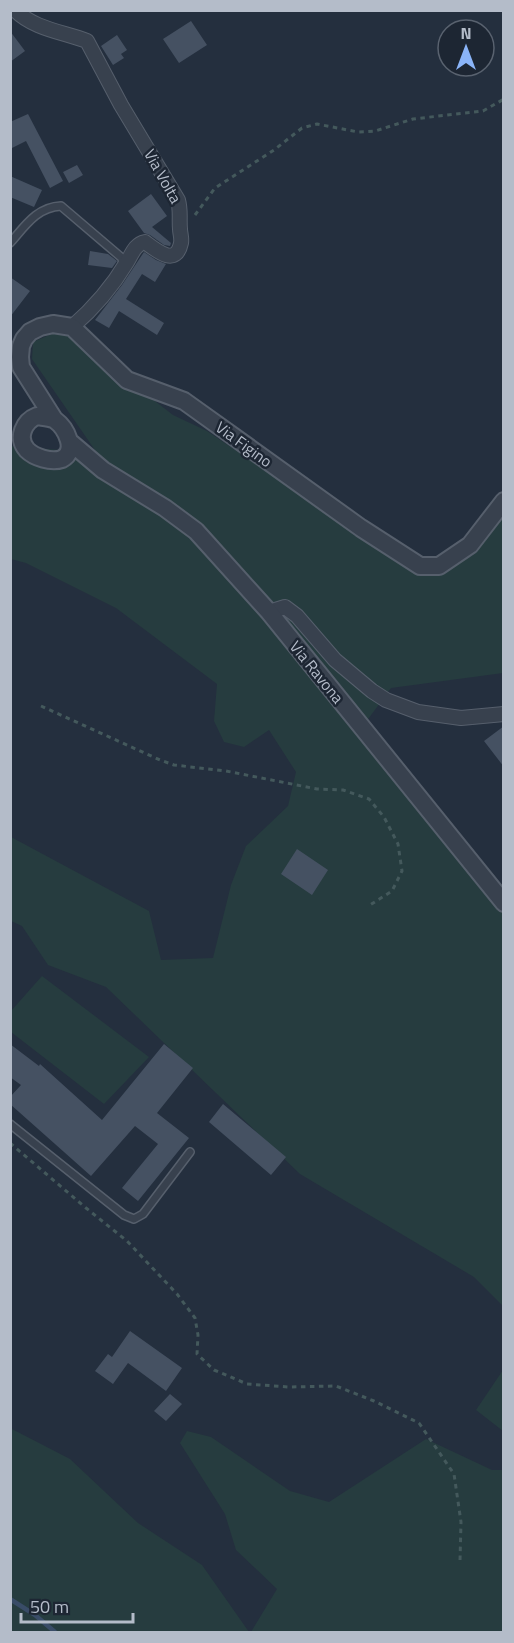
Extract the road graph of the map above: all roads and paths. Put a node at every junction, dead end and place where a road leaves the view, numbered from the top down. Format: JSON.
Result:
{"nodes":[{"id":1,"x":15,"y":10,"type":"edge"},
{"id":2,"x":504,"y":99,"type":"edge"},
{"id":3,"x":182,"y":241,"type":"junction"},
{"id":4,"x":10,"y":243,"type":"edge"},
{"id":5,"x":122,"y":271,"type":"junction"},
{"id":6,"x":72,"y":327,"type":"junction"},
{"id":7,"x":38,"y":396,"type":"junction"},
{"id":8,"x":54,"y":419,"type":"junction"},
{"id":9,"x":22,"y":422,"type":"edge"},
{"id":10,"x":70,"y":442,"type":"junction"},
{"id":11,"x":18,"y":445,"type":"edge"},
{"id":12,"x":63,"y":458,"type":"junction"},
{"id":13,"x":103,"y":470,"type":"junction"},
{"id":14,"x":504,"y":501,"type":"edge"},
{"id":15,"x":269,"y":612,"type":"junction"},
{"id":16,"x":41,"y":706,"type":"dead end"},
{"id":17,"x":504,"y":714,"type":"edge"},
{"id":18,"x":504,"y":903,"type":"edge"},
{"id":19,"x":370,"y":905,"type":"dead end"},
{"id":20,"x":10,"y":1124,"type":"edge"},
{"id":21,"x":10,"y":1143,"type":"edge"},
{"id":22,"x":190,"y":1152,"type":"dead end"},
{"id":23,"x":460,"y":1561,"type":"dead end"}],
"edges":[{"from":1,"to":3,"type":"street","name":"Via Volta"},
{"from":2,"to":3,"type":"path"},
{"from":3,"to":5,"type":"street"},
{"from":4,"to":5,"type":"lane"},
{"from":5,"to":6,"type":"street"},
{"from":6,"to":7,"type":"street"},
{"from":6,"to":14,"type":"street","name":"Via Figino"},
{"from":7,"to":8,"type":"street"},
{"from":7,"to":9,"type":"street"},
{"from":8,"to":9,"type":"street"},
{"from":8,"to":10,"type":"street"},
{"from":9,"to":11,"type":"street"},
{"from":10,"to":12,"type":"street"},
{"from":10,"to":13,"type":"street","name":"Via Ravona"},
{"from":11,"to":12,"type":"street"},
{"from":12,"to":13,"type":"street","name":"Via Ravona"},
{"from":13,"to":15,"type":"street","name":"Via Ravona"},
{"from":15,"to":17,"type":"street"},
{"from":15,"to":18,"type":"street","name":"Via Ravona"},
{"from":16,"to":19,"type":"path"},
{"from":20,"to":22,"type":"lane"},
{"from":21,"to":23,"type":"path"}]}
